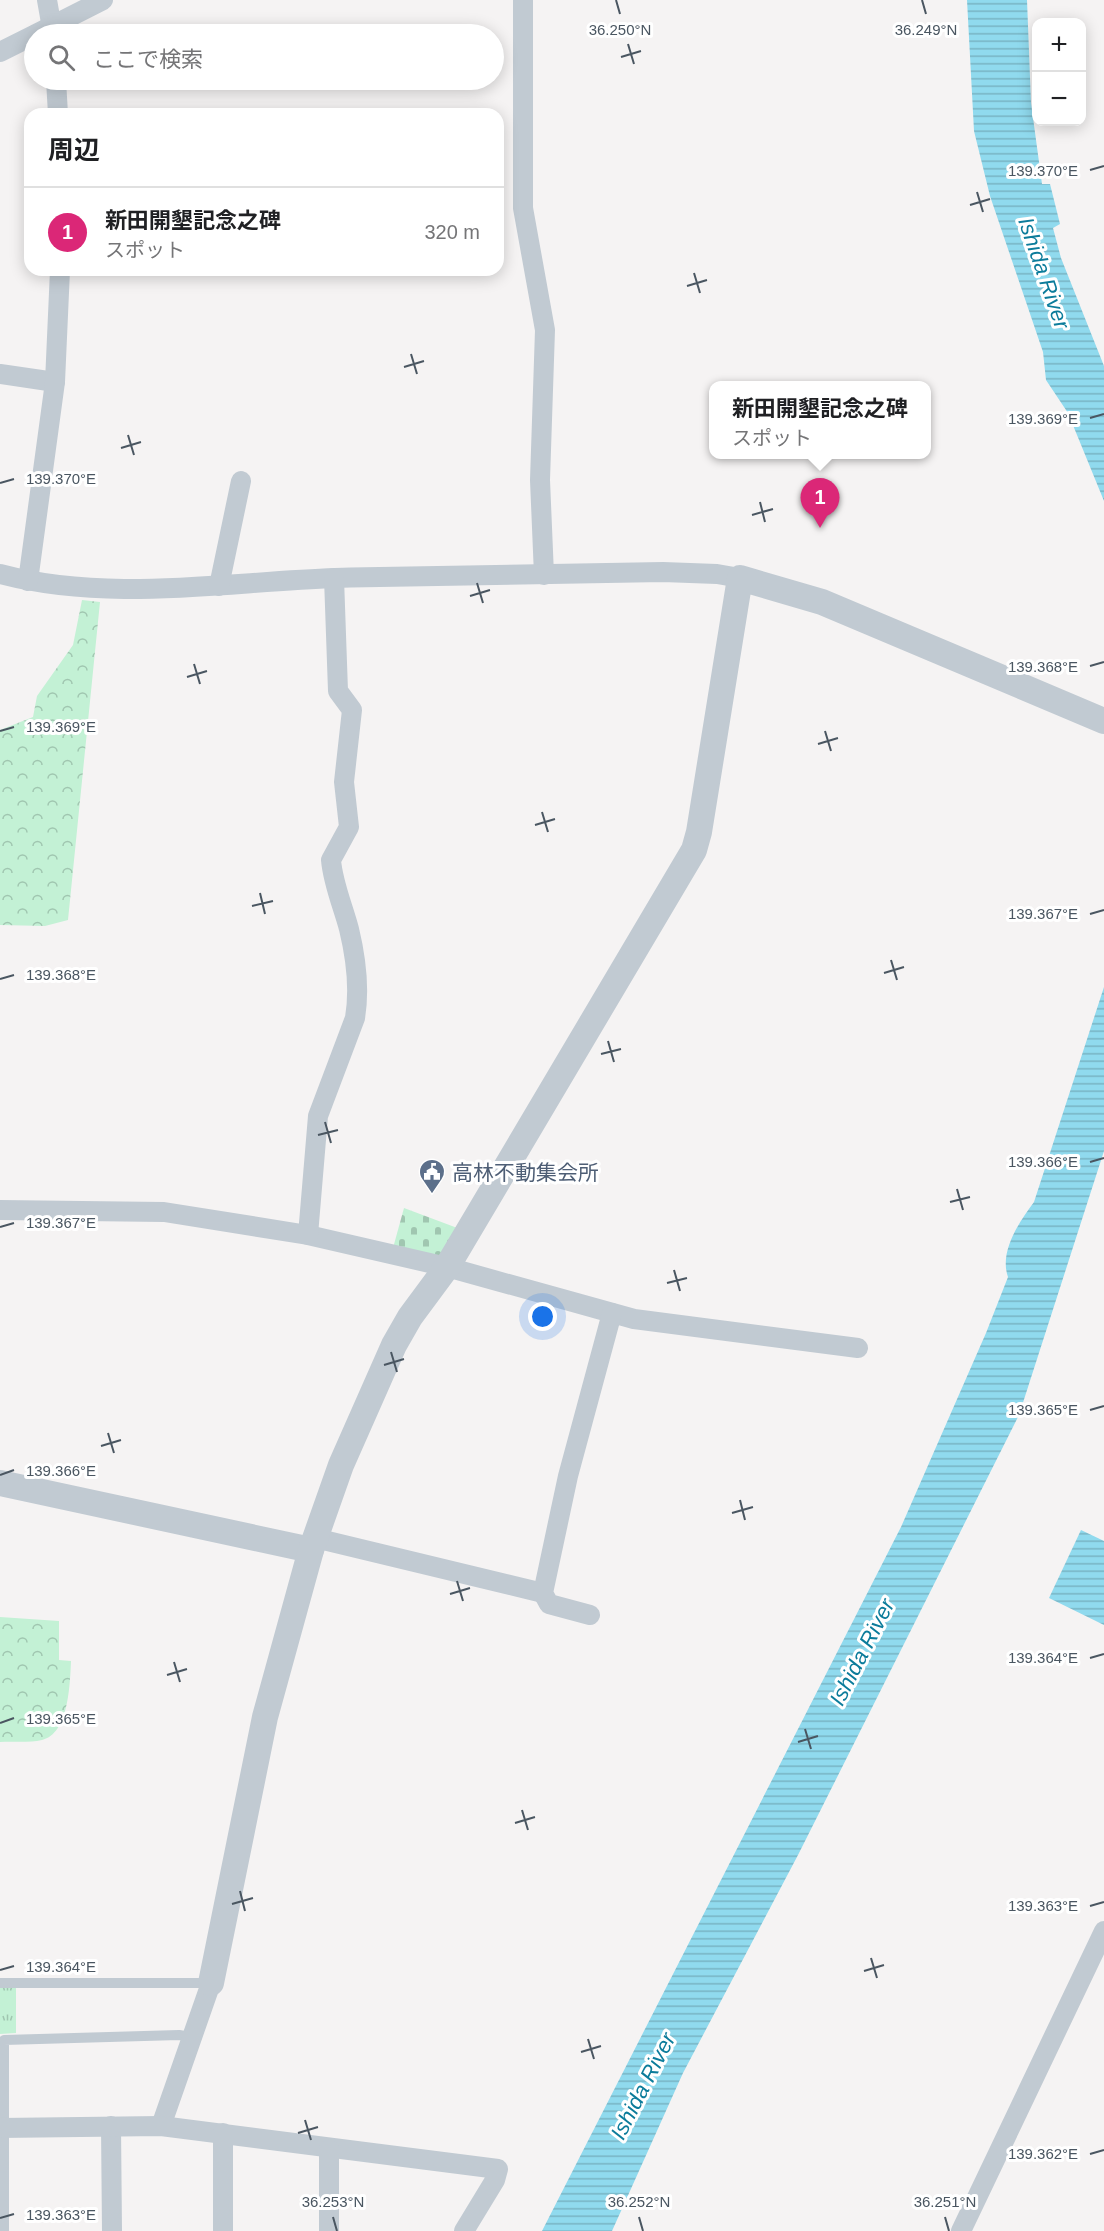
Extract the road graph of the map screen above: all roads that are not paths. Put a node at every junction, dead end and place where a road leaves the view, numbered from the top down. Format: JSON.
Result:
{"nodes":[{"id":1,"x":47,"y":0,"type":"edge"},
{"id":2,"x":103,"y":0,"type":"edge"},
{"id":3,"x":523,"y":0,"type":"edge"},
{"id":4,"x":45,"y":24,"type":"edge"},
{"id":5,"x":60,"y":24,"type":"edge"},
{"id":6,"x":24,"y":42,"type":"edge"},
{"id":7,"x":0,"y":52,"type":"edge"},
{"id":8,"x":57,"y":90,"type":"edge"},
{"id":9,"x":58,"y":108,"type":"edge"},
{"id":10,"x":60,"y":276,"type":"edge"},
{"id":11,"x":0,"y":374,"type":"edge"},
{"id":12,"x":55,"y":382,"type":"junction"},
{"id":13,"x":241,"y":481,"type":"dead end"},
{"id":14,"x":0,"y":574,"type":"edge"},
{"id":15,"x":544,"y":575,"type":"junction"},
{"id":16,"x":334,"y":578,"type":"junction"},
{"id":17,"x":740,"y":578,"type":"junction"},
{"id":18,"x":28,"y":581,"type":"junction"},
{"id":19,"x":219,"y":586,"type":"junction"},
{"id":20,"x":1095,"y":717,"type":"edge"},
{"id":21,"x":0,"y":1210,"type":"edge"},
{"id":22,"x":308,"y":1235,"type":"junction"},
{"id":23,"x":447,"y":1267,"type":"junction"},
{"id":24,"x":612,"y":1313,"type":"junction"},
{"id":25,"x":858,"y":1348,"type":"dead end"},
{"id":26,"x":0,"y":1483,"type":"edge"},
{"id":27,"x":313,"y":1544,"type":"junction"},
{"id":28,"x":543,"y":1593,"type":"junction"},
{"id":29,"x":590,"y":1615,"type":"dead end"},
{"id":30,"x":1104,"y":1931,"type":"edge"},
{"id":31,"x":0,"y":1983,"type":"edge"},
{"id":32,"x":211,"y":1983,"type":"junction"},
{"id":33,"x":191,"y":2037,"type":"junction"},
{"id":34,"x":111,"y":2126,"type":"junction"},
{"id":35,"x":161,"y":2126,"type":"junction"},
{"id":36,"x":1,"y":2128,"type":"edge"},
{"id":37,"x":223,"y":2133,"type":"junction"},
{"id":38,"x":330,"y":2149,"type":"junction"},
{"id":39,"x":4,"y":2231,"type":"edge"},
{"id":40,"x":112,"y":2231,"type":"edge"},
{"id":41,"x":223,"y":2231,"type":"edge"},
{"id":42,"x":329,"y":2231,"type":"edge"},
{"id":43,"x":464,"y":2231,"type":"edge"},
{"id":44,"x":961,"y":2231,"type":"edge"}],
"edges":[{"from":1,"to":4,"type":"street"},
{"from":2,"to":5,"type":"street"},
{"from":3,"to":15,"type":"street"},
{"from":6,"to":7,"type":"street"},
{"from":8,"to":9,"type":"street"},
{"from":10,"to":12,"type":"street"},
{"from":11,"to":12,"type":"street"},
{"from":12,"to":18,"type":"street"},
{"from":13,"to":19,"type":"street"},
{"from":14,"to":18,"type":"street"},
{"from":15,"to":16,"type":"street"},
{"from":15,"to":17,"type":"street"},
{"from":16,"to":19,"type":"street"},
{"from":16,"to":22,"type":"street"},
{"from":17,"to":20,"type":"street"},
{"from":17,"to":23,"type":"street"},
{"from":18,"to":19,"type":"street"},
{"from":21,"to":22,"type":"street"},
{"from":22,"to":23,"type":"street"},
{"from":23,"to":24,"type":"street"},
{"from":23,"to":27,"type":"street"},
{"from":24,"to":25,"type":"street"},
{"from":24,"to":28,"type":"street"},
{"from":26,"to":27,"type":"street"},
{"from":27,"to":28,"type":"street"},
{"from":27,"to":32,"type":"street"},
{"from":28,"to":29,"type":"street"},
{"from":30,"to":44,"type":"street"},
{"from":31,"to":32,"type":"lane"},
{"from":32,"to":33,"type":"street"},
{"from":33,"to":35,"type":"street"},
{"from":33,"to":36,"type":"lane"},
{"from":34,"to":35,"type":"street"},
{"from":34,"to":36,"type":"street"},
{"from":34,"to":40,"type":"street"},
{"from":35,"to":37,"type":"street"},
{"from":36,"to":39,"type":"lane"},
{"from":37,"to":38,"type":"street"},
{"from":37,"to":41,"type":"street"},
{"from":38,"to":42,"type":"street"},
{"from":38,"to":43,"type":"street"}]}
